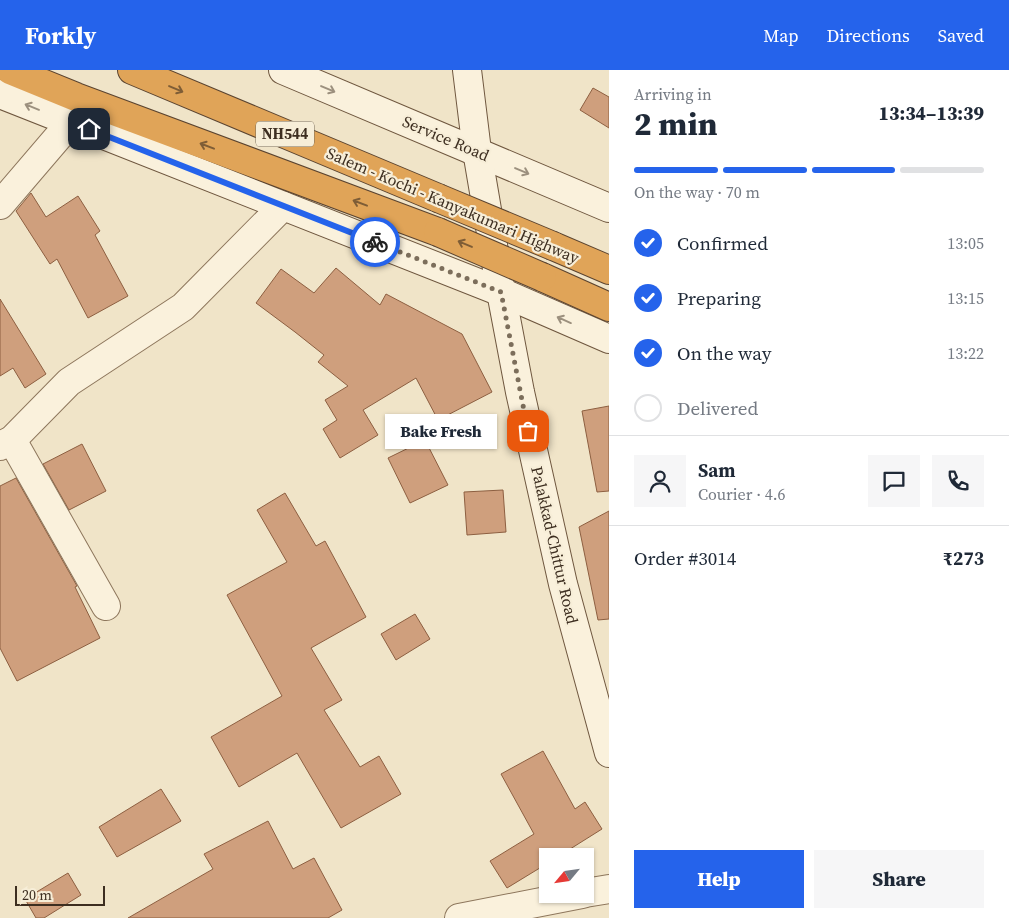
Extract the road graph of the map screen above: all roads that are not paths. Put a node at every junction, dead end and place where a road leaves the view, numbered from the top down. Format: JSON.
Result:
{"nodes":[{"id":1,"x":10,"y":70,"type":"edge"},
{"id":2,"x":132,"y":70,"type":"edge"},
{"id":3,"x":282,"y":70,"type":"edge"},
{"id":4,"x":466,"y":70,"type":"edge"},
{"id":5,"x":0,"y":94,"type":"edge"},
{"id":6,"x":71,"y":122,"type":"junction"},
{"id":7,"x":478,"y":151,"type":"junction"},
{"id":8,"x":0,"y":205,"type":"edge"},
{"id":9,"x":283,"y":206,"type":"junction"},
{"id":10,"x":609,"y":208,"type":"edge"},
{"id":11,"x":609,"y":270,"type":"edge"},
{"id":12,"x":501,"y":292,"type":"junction"},
{"id":13,"x":609,"y":306,"type":"edge"},
{"id":14,"x":609,"y":339,"type":"edge"},
{"id":15,"x":6,"y":443,"type":"edge"},
{"id":16,"x":106,"y":606,"type":"dead end"},
{"id":17,"x":609,"y":753,"type":"edge"},
{"id":18,"x":609,"y":888,"type":"edge"},
{"id":19,"x":594,"y":892,"type":"edge"},
{"id":20,"x":539,"y":903,"type":"edge"},
{"id":21,"x":459,"y":918,"type":"edge"}],
"edges":[{"from":13,"to":1,"type":"highway","name":"Salem - Kochi - Kanyakumari Highway","number":"NH544","one_way":true,"bridge":true},
{"from":2,"to":11,"type":"highway","name":"Salem - Kochi - Kanyakumari Highway","number":"NH544","one_way":true,"bridge":true},
{"from":3,"to":7,"type":"street","name":"Service Road","one_way":true},
{"from":4,"to":7,"type":"street","name":"Palakkad-Chittur Road"},
{"from":6,"to":5,"type":"street","one_way":true},
{"from":6,"to":8,"type":"street"},
{"from":6,"to":9,"type":"street"},
{"from":7,"to":10,"type":"street","name":"Service Road","one_way":true},
{"from":7,"to":12,"type":"street","name":"Palakkad-Chittur Road"},
{"from":9,"to":12,"type":"street"},
{"from":9,"to":15,"type":"street"},
{"from":14,"to":12,"type":"street","one_way":true},
{"from":12,"to":17,"type":"street","name":"Palakkad-Chittur Road"},
{"from":15,"to":16,"type":"street"},
{"from":18,"to":19,"type":"street"},
{"from":20,"to":21,"type":"street"}]}
